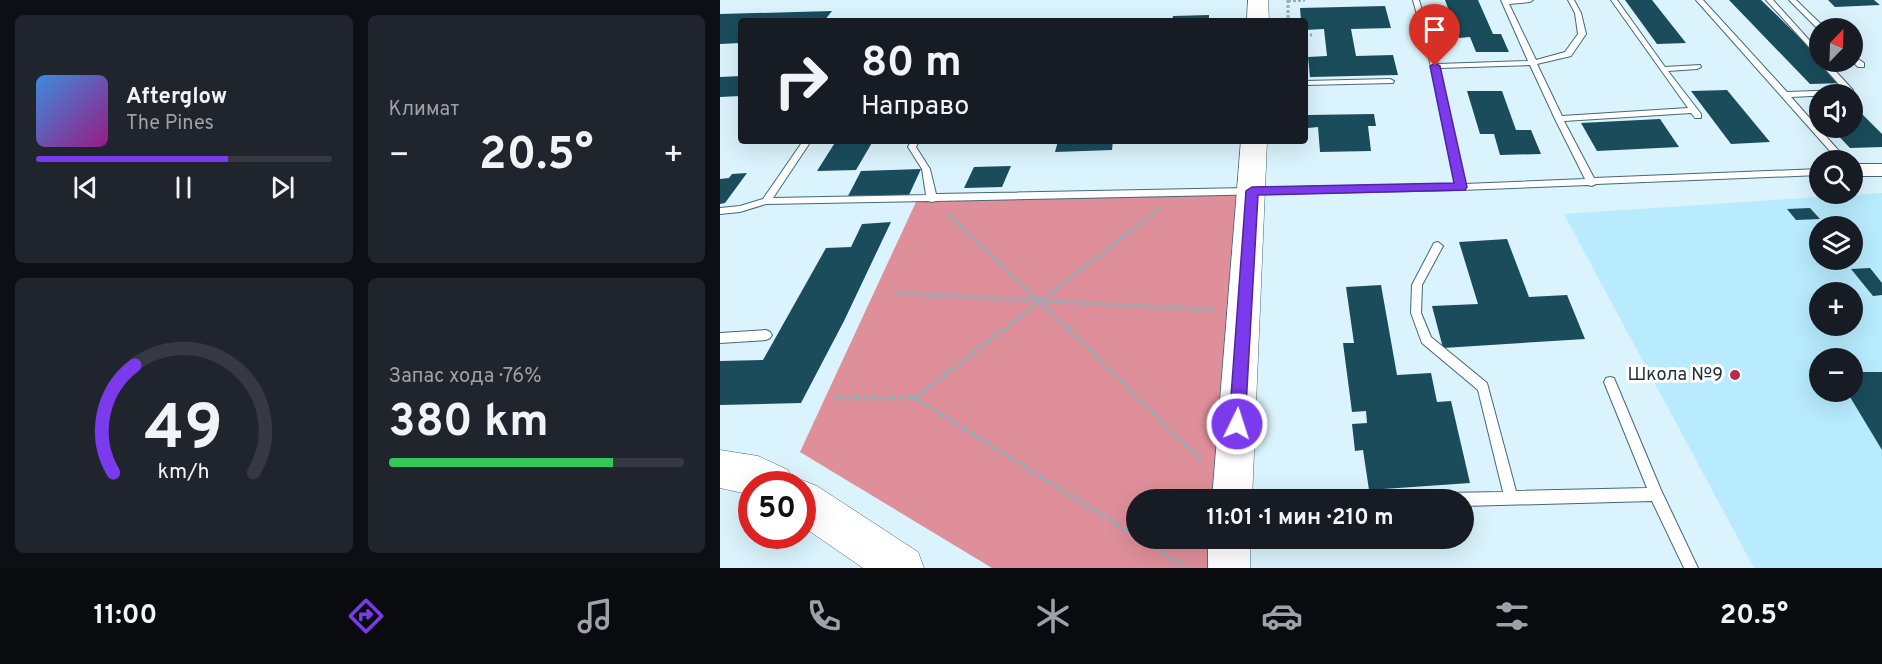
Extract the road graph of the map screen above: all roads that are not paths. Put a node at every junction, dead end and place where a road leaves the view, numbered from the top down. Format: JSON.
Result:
{"nodes":[{"id":1,"x":1258,"y":0,"type":"edge"},
{"id":2,"x":1416,"y":0,"type":"edge"},
{"id":3,"x":1530,"y":0,"type":"edge"},
{"id":4,"x":1571,"y":0,"type":"edge"},
{"id":5,"x":1614,"y":0,"type":"edge"},
{"id":6,"x":1699,"y":0,"type":"edge"},
{"id":7,"x":1769,"y":0,"type":"edge"},
{"id":8,"x":1792,"y":0,"type":"edge"},
{"id":9,"x":1505,"y":1,"type":"edge"},
{"id":10,"x":1258,"y":18,"type":"edge"},
{"id":11,"x":1811,"y":18,"type":"edge"},
{"id":12,"x":1809,"y":45,"type":"edge"},
{"id":13,"x":1533,"y":63,"type":"junction"},
{"id":14,"x":1435,"y":66,"type":"junction"},
{"id":15,"x":1697,"y":67,"type":"dead end"},
{"id":16,"x":1663,"y":69,"type":"junction"},
{"id":17,"x":1832,"y":72,"type":"edge"},
{"id":18,"x":1390,"y":81,"type":"dead end"},
{"id":19,"x":1308,"y":82,"type":"edge"},
{"id":20,"x":1783,"y":95,"type":"junction"},
{"id":21,"x":1559,"y":119,"type":"junction"},
{"id":22,"x":805,"y":144,"type":"edge"},
{"id":23,"x":914,"y":144,"type":"edge"},
{"id":24,"x":1254,"y":144,"type":"edge"},
{"id":25,"x":1834,"y":150,"type":"edge"},
{"id":26,"x":1863,"y":170,"type":"edge"},
{"id":27,"x":1882,"y":170,"type":"edge"},
{"id":28,"x":1809,"y":173,"type":"edge"},
{"id":29,"x":1592,"y":183,"type":"junction"},
{"id":30,"x":1461,"y":187,"type":"junction"},
{"id":31,"x":1252,"y":191,"type":"junction"},
{"id":32,"x":932,"y":199,"type":"junction"},
{"id":33,"x":766,"y":201,"type":"junction"},
{"id":34,"x":720,"y":211,"type":"edge"},
{"id":35,"x":1438,"y":246,"type":"dead end"},
{"id":36,"x":766,"y":335,"type":"dead end"},
{"id":37,"x":720,"y":338,"type":"edge"},
{"id":38,"x":1610,"y":382,"type":"dead end"},
{"id":39,"x":720,"y":469,"type":"edge"},
{"id":40,"x":738,"y":472,"type":"edge"},
{"id":41,"x":1232,"y":489,"type":"edge"},
{"id":42,"x":1656,"y":494,"type":"junction"},
{"id":43,"x":1511,"y":496,"type":"junction"},
{"id":44,"x":1474,"y":498,"type":"edge"},
{"id":45,"x":816,"y":510,"type":"edge"},
{"id":46,"x":1229,"y":549,"type":"edge"},
{"id":47,"x":901,"y":568,"type":"edge"},
{"id":48,"x":1229,"y":568,"type":"edge"},
{"id":49,"x":1691,"y":568,"type":"edge"}],
"edges":[{"from":1,"to":10,"type":"main road"},
{"from":2,"to":14,"type":"lane"},
{"from":3,"to":9,"type":"lane"},
{"from":4,"to":13,"type":"lane"},
{"from":5,"to":16,"type":"lane"},
{"from":6,"to":20,"type":"lane"},
{"from":7,"to":12,"type":"lane"},
{"from":8,"to":11,"type":"lane"},
{"from":9,"to":13,"type":"lane"},
{"from":13,"to":14,"type":"lane"},
{"from":13,"to":21,"type":"lane"},
{"from":14,"to":30,"type":"lane"},
{"from":15,"to":16,"type":"lane"},
{"from":16,"to":21,"type":"lane"},
{"from":17,"to":20,"type":"lane"},
{"from":18,"to":19,"type":"lane"},
{"from":20,"to":25,"type":"lane"},
{"from":21,"to":29,"type":"lane"},
{"from":22,"to":33,"type":"lane"},
{"from":23,"to":32,"type":"lane"},
{"from":24,"to":31,"type":"main road"},
{"from":26,"to":27,"type":"street"},
{"from":28,"to":29,"type":"lane"},
{"from":29,"to":30,"type":"lane"},
{"from":30,"to":31,"type":"lane"},
{"from":31,"to":32,"type":"lane"},
{"from":31,"to":41,"type":"main road"},
{"from":32,"to":33,"type":"lane"},
{"from":33,"to":34,"type":"lane"},
{"from":35,"to":43,"type":"lane"},
{"from":36,"to":37,"type":"lane"},
{"from":38,"to":42,"type":"lane"},
{"from":39,"to":40,"type":"main road"},
{"from":42,"to":43,"type":"lane"},
{"from":42,"to":49,"type":"lane"},
{"from":43,"to":44,"type":"lane"},
{"from":45,"to":47,"type":"main road"},
{"from":46,"to":48,"type":"main road"}]}
